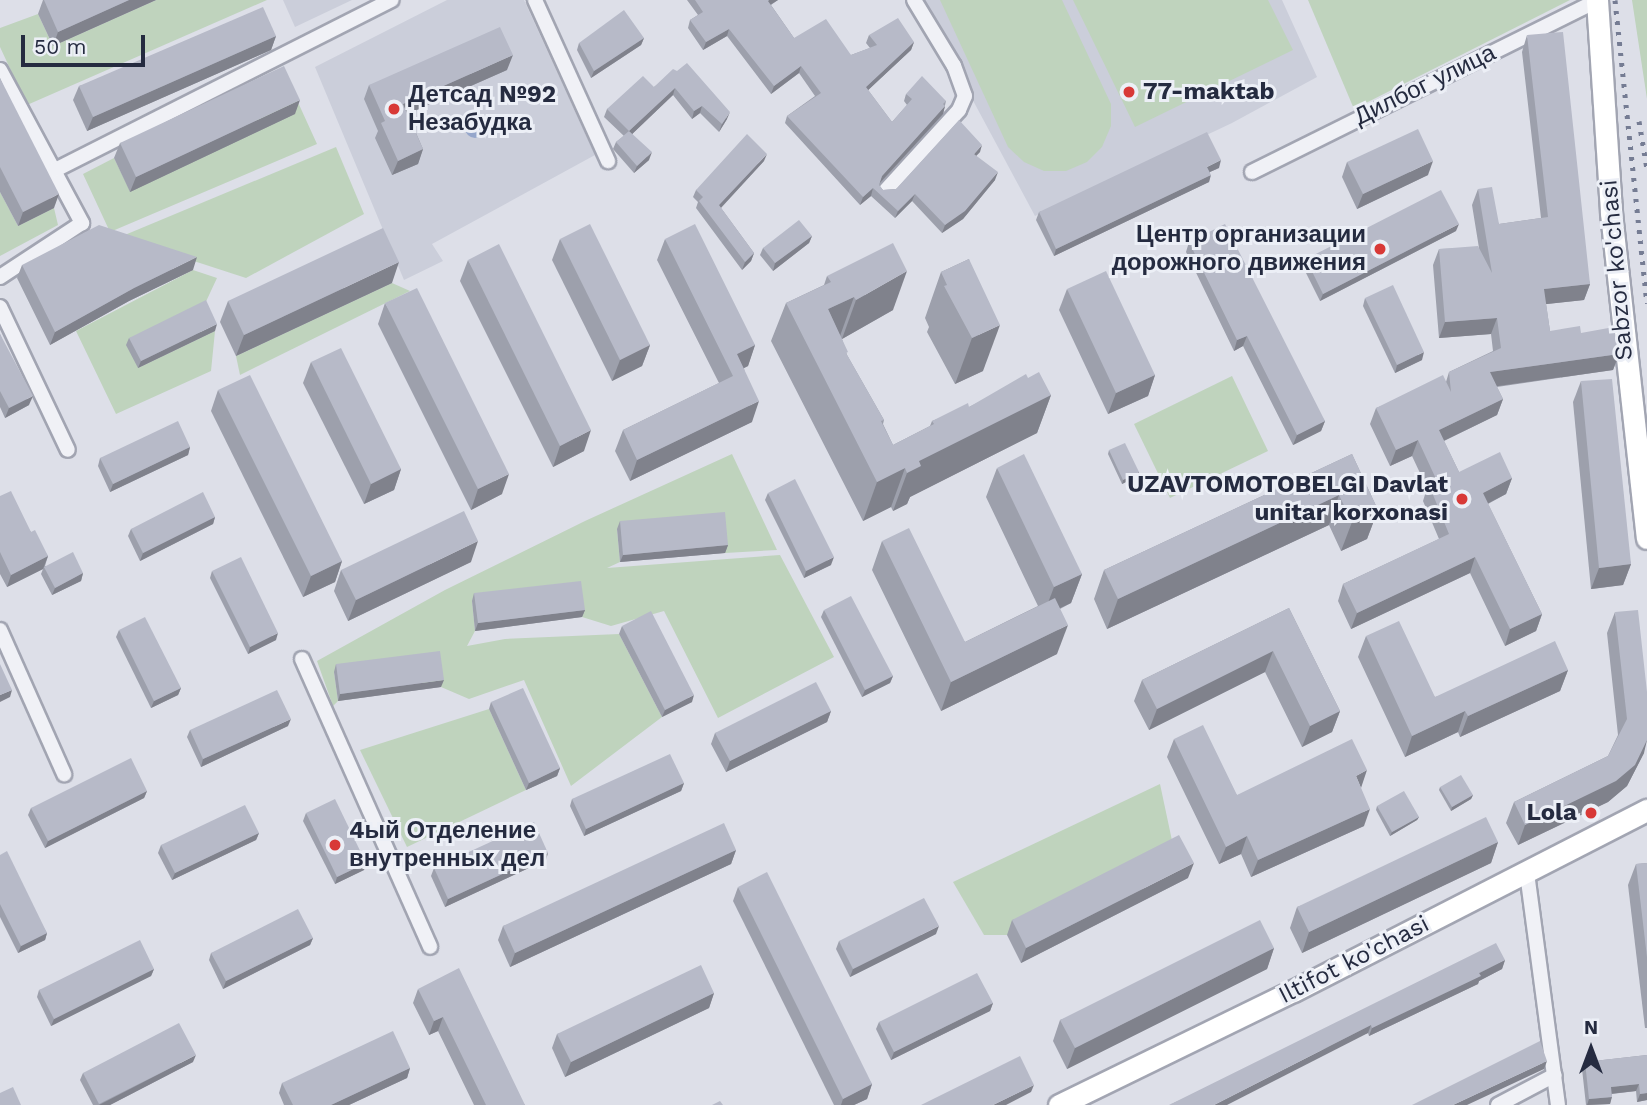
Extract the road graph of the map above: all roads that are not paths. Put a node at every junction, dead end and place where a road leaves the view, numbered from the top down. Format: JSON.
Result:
{"nodes":[{"id":1,"x":392,"y":0,"type":"edge"},
{"id":2,"x":535,"y":0,"type":"edge"},
{"id":3,"x":914,"y":0,"type":"edge"},
{"id":4,"x":1597,"y":0,"type":"edge"},
{"id":5,"x":0,"y":71,"type":"edge"},
{"id":6,"x":608,"y":161,"type":"dead end"},
{"id":7,"x":55,"y":170,"type":"junction"},
{"id":8,"x":1252,"y":172,"type":"dead end"},
{"id":9,"x":886,"y":190,"type":"edge"},
{"id":10,"x":0,"y":277,"type":"edge"},
{"id":11,"x":0,"y":307,"type":"edge"},
{"id":12,"x":68,"y":450,"type":"dead end"},
{"id":13,"x":1647,"y":538,"type":"edge"},
{"id":14,"x":0,"y":630,"type":"edge"},
{"id":15,"x":302,"y":659,"type":"dead end"},
{"id":16,"x":64,"y":774,"type":"dead end"},
{"id":17,"x":1647,"y":810,"type":"edge"},
{"id":18,"x":1527,"y":873,"type":"junction"},
{"id":19,"x":430,"y":947,"type":"dead end"},
{"id":20,"x":1555,"y":1075,"type":"junction"},
{"id":21,"x":1059,"y":1105,"type":"edge"},
{"id":22,"x":1498,"y":1105,"type":"edge"},
{"id":23,"x":1558,"y":1105,"type":"edge"}],
"edges":[{"from":1,"to":7,"type":"street"},
{"from":2,"to":6,"type":"street"},
{"from":3,"to":9,"type":"street"},
{"from":4,"to":8,"type":"street","name":"Дилбог улица"},
{"from":4,"to":13,"type":"street","name":"Sabzor ko'chasi"},
{"from":5,"to":7,"type":"street"},
{"from":7,"to":10,"type":"street"},
{"from":11,"to":12,"type":"street"},
{"from":14,"to":16,"type":"street"},
{"from":15,"to":19,"type":"street"},
{"from":17,"to":18,"type":"street","name":"Iltifot ko'chasi"},
{"from":18,"to":20,"type":"street"},
{"from":18,"to":21,"type":"street","name":"Iltifot ko'chasi"},
{"from":20,"to":22,"type":"street"},
{"from":20,"to":23,"type":"street"}]}
